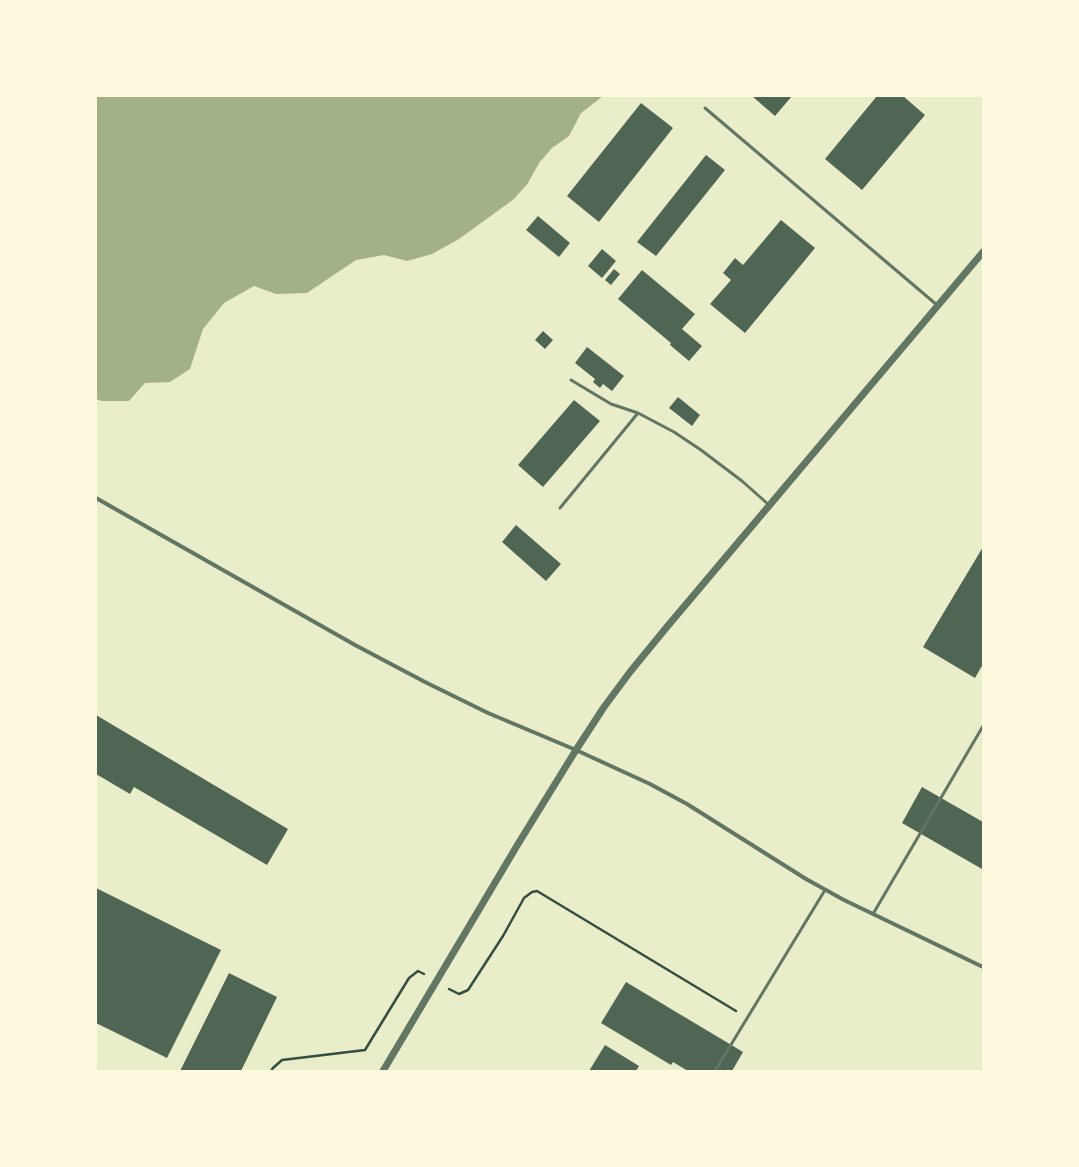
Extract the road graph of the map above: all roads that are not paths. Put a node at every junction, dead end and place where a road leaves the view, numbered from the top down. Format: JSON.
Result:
{"nodes":[{"id":1,"x":705,"y":108,"type":"dead end"},
{"id":2,"x":983,"y":252,"type":"edge"},
{"id":3,"x":938,"y":306,"type":"junction"},
{"id":4,"x":571,"y":380,"type":"dead end"},
{"id":5,"x":638,"y":413,"type":"junction"},
{"id":6,"x":96,"y":498,"type":"edge"},
{"id":7,"x":770,"y":506,"type":"junction"},
{"id":8,"x":560,"y":508,"type":"dead end"},
{"id":9,"x":983,"y":726,"type":"edge"},
{"id":10,"x":576,"y":750,"type":"junction"},
{"id":11,"x":825,"y":890,"type":"junction"},
{"id":12,"x":873,"y":914,"type":"junction"},
{"id":13,"x":983,"y":967,"type":"edge"},
{"id":14,"x":383,"y":1071,"type":"edge"},
{"id":15,"x":715,"y":1071,"type":"edge"}],
"edges":[{"from":1,"to":3,"type":"lane"},
{"from":2,"to":3,"type":"street"},
{"from":3,"to":7,"type":"street"},
{"from":4,"to":5,"type":"lane"},
{"from":5,"to":7,"type":"lane"},
{"from":5,"to":8,"type":"lane"},
{"from":6,"to":10,"type":"street"},
{"from":7,"to":10,"type":"street"},
{"from":9,"to":12,"type":"lane"},
{"from":10,"to":11,"type":"street"},
{"from":10,"to":14,"type":"street"},
{"from":11,"to":12,"type":"street"},
{"from":11,"to":15,"type":"lane"},
{"from":12,"to":13,"type":"street"}]}
